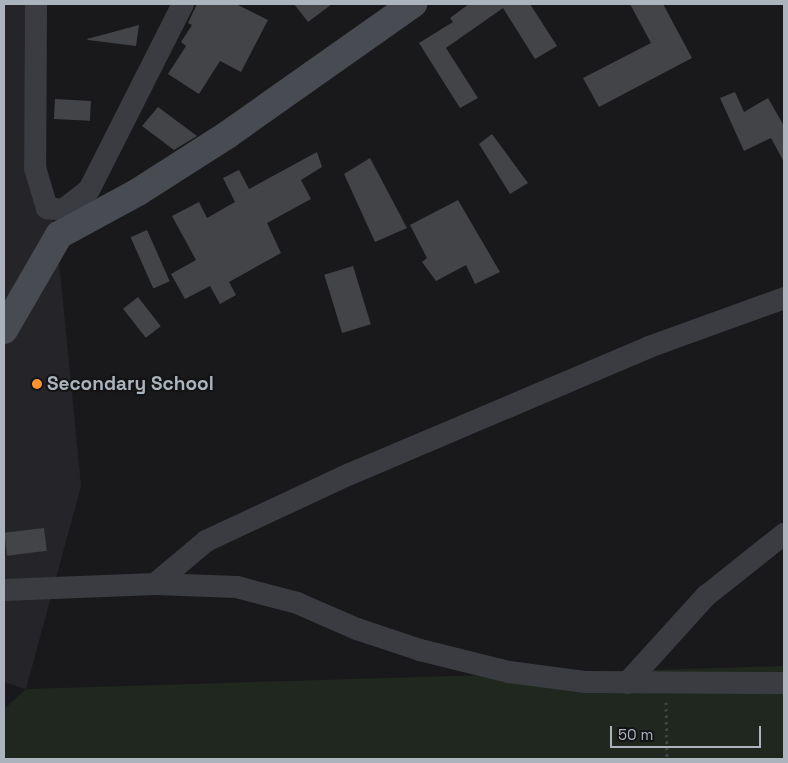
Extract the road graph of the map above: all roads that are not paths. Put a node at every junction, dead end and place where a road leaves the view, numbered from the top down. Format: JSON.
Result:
{"nodes":[{"id":1,"x":36,"y":4,"type":"edge"},
{"id":2,"x":183,"y":4,"type":"edge"},
{"id":3,"x":414,"y":4,"type":"edge"},
{"id":4,"x":61,"y":222,"type":"junction"},
{"id":5,"x":784,"y":298,"type":"edge"},
{"id":6,"x":4,"y":330,"type":"edge"},
{"id":7,"x":784,"y":534,"type":"edge"},
{"id":8,"x":155,"y":584,"type":"junction"},
{"id":9,"x":4,"y":590,"type":"edge"},
{"id":10,"x":784,"y":682,"type":"edge"},
{"id":11,"x":627,"y":683,"type":"junction"}],
"edges":[{"from":1,"to":4,"type":"street"},
{"from":2,"to":4,"type":"street"},
{"from":3,"to":4,"type":"main road"},
{"from":4,"to":6,"type":"main road"},
{"from":5,"to":8,"type":"street"},
{"from":7,"to":11,"type":"street"},
{"from":8,"to":9,"type":"street"},
{"from":8,"to":11,"type":"street"},
{"from":10,"to":11,"type":"street"}]}
